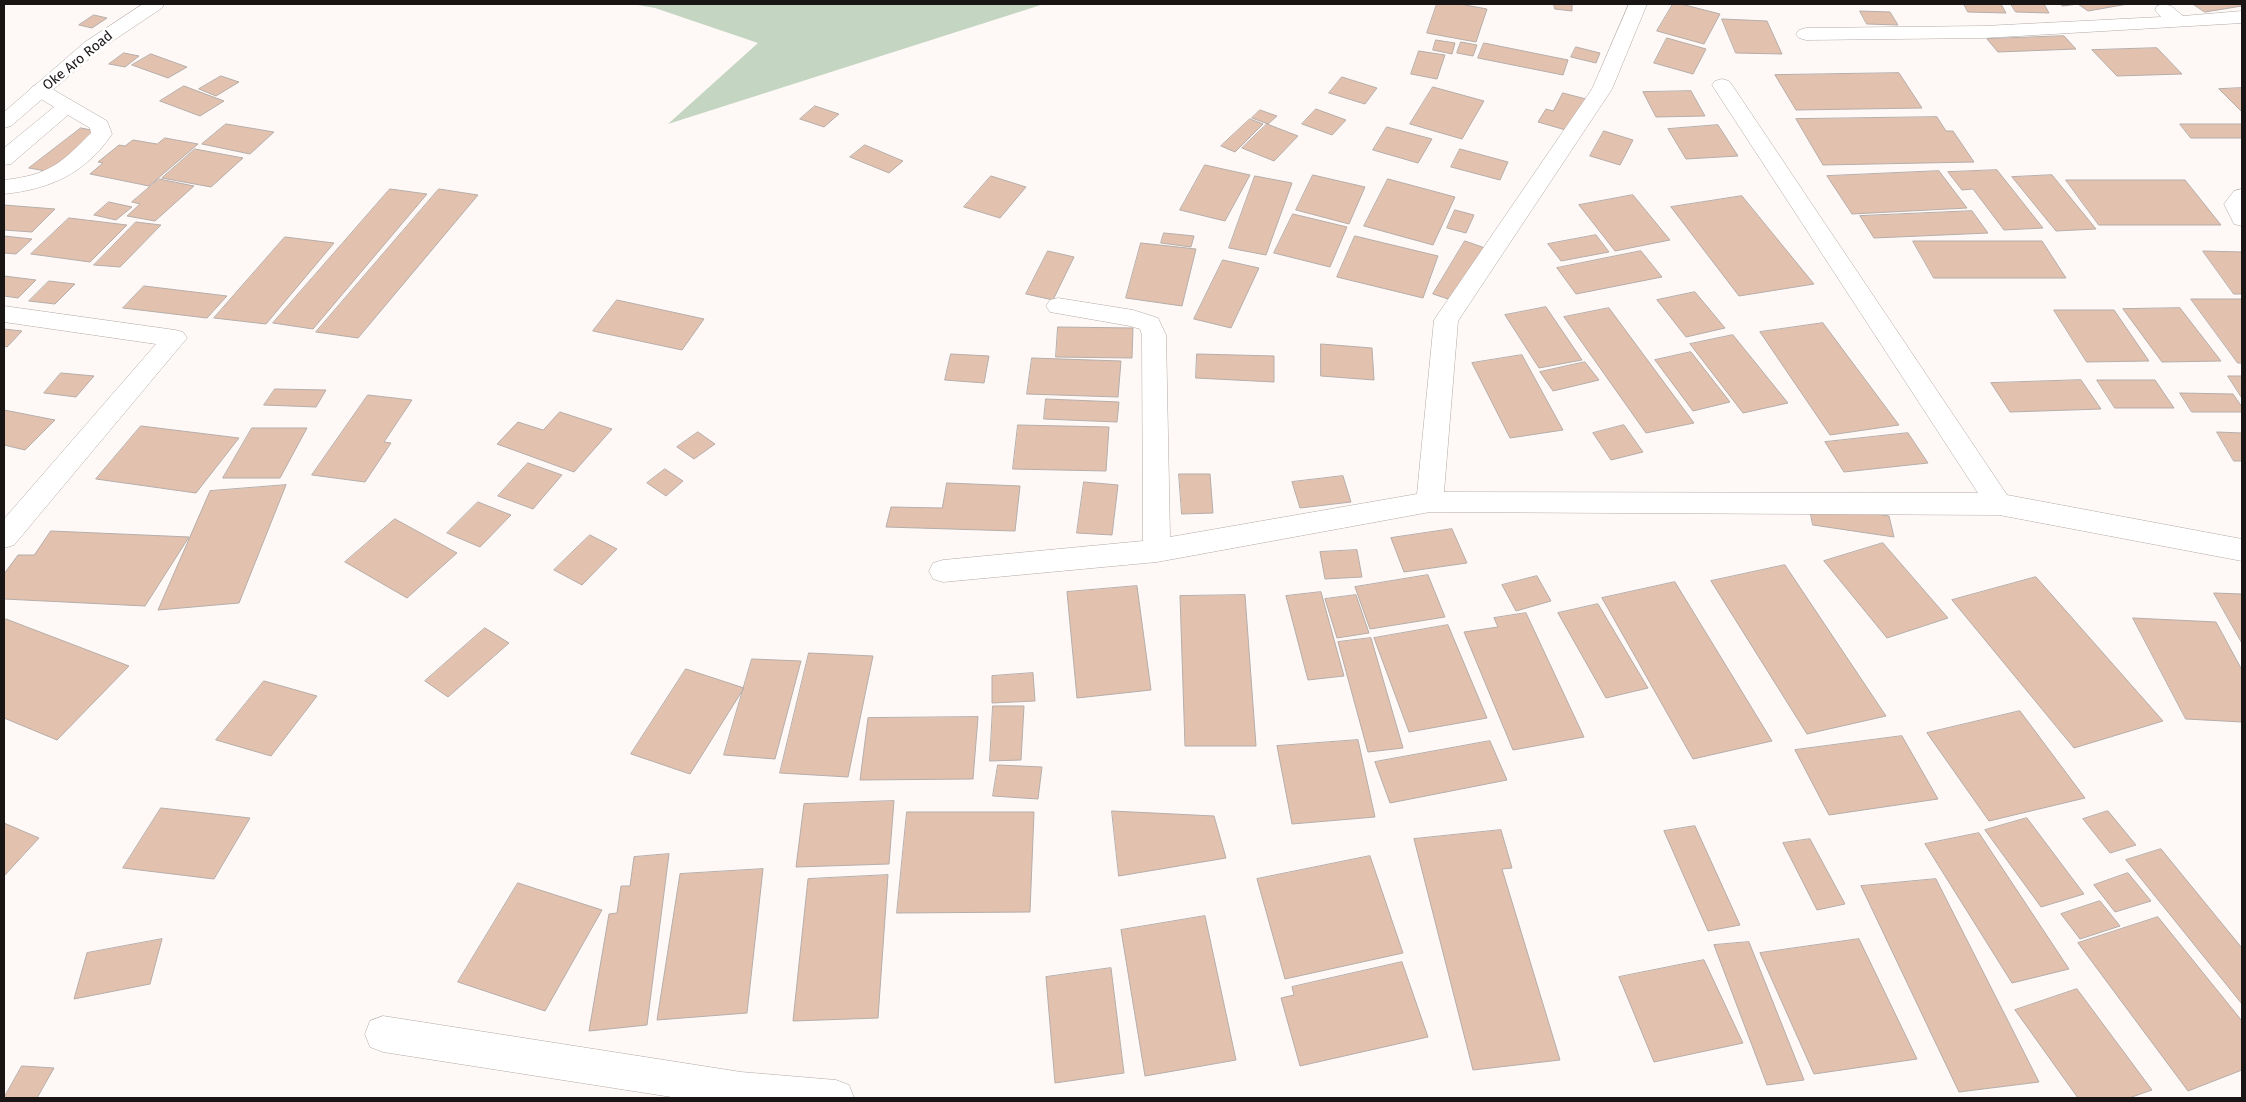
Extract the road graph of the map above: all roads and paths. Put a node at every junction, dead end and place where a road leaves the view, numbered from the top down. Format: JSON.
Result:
{"nodes":[{"id":1,"x":155,"y":4,"type":"edge"},
{"id":2,"x":1638,"y":4,"type":"edge"},
{"id":3,"x":2154,"y":4,"type":"edge"},
{"id":4,"x":2242,"y":17,"type":"edge"},
{"id":5,"x":2179,"y":22,"type":"junction"},
{"id":6,"x":1806,"y":34,"type":"dead end"},
{"id":7,"x":1722,"y":85,"type":"dead end"},
{"id":8,"x":40,"y":90,"type":"junction"},
{"id":9,"x":67,"y":106,"type":"junction"},
{"id":10,"x":4,"y":122,"type":"edge"},
{"id":11,"x":4,"y":159,"type":"edge"},
{"id":12,"x":4,"y":187,"type":"edge"},
{"id":13,"x":2242,"y":196,"type":"edge"},
{"id":14,"x":2242,"y":218,"type":"edge"},
{"id":15,"x":1058,"y":306,"type":"dead end"},
{"id":16,"x":4,"y":314,"type":"edge"},
{"id":17,"x":1430,"y":502,"type":"junction"},
{"id":18,"x":1999,"y":504,"type":"junction"},
{"id":19,"x":4,"y":537,"type":"edge"},
{"id":20,"x":1157,"y":550,"type":"junction"},
{"id":21,"x":2242,"y":550,"type":"edge"},
{"id":22,"x":943,"y":571,"type":"dead end"},
{"id":23,"x":383,"y":1034,"type":"dead end"},
{"id":24,"x":836,"y":1098,"type":"edge"}],
"edges":[{"from":1,"to":8,"type":"street","name":"Oke Aro Road"},
{"from":2,"to":17,"type":"street"},
{"from":3,"to":5,"type":"street"},
{"from":4,"to":5,"type":"street"},
{"from":5,"to":6,"type":"street"},
{"from":7,"to":18,"type":"street"},
{"from":8,"to":9,"type":"street"},
{"from":8,"to":10,"type":"street","name":"Oke Aro Road"},
{"from":9,"to":11,"type":"street"},
{"from":9,"to":12,"type":"street"},
{"from":13,"to":14,"type":"street"},
{"from":15,"to":20,"type":"street"},
{"from":16,"to":19,"type":"street"},
{"from":17,"to":18,"type":"street"},
{"from":17,"to":20,"type":"street"},
{"from":18,"to":21,"type":"street"},
{"from":20,"to":22,"type":"street"},
{"from":23,"to":24,"type":"street"}]}
